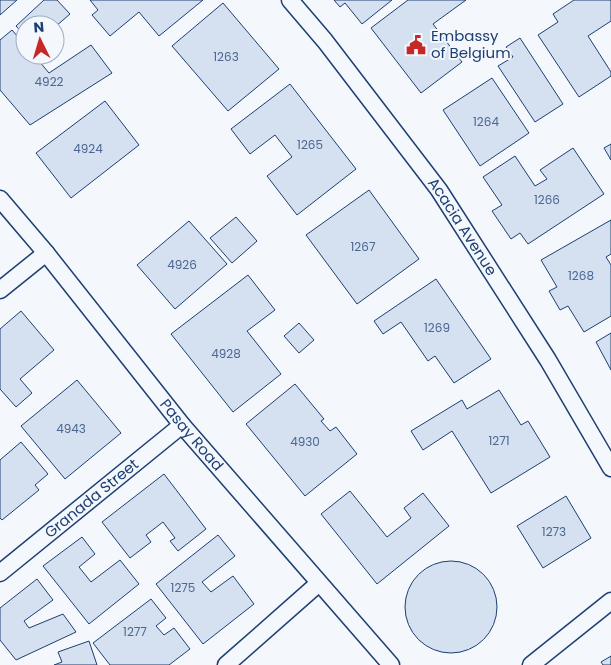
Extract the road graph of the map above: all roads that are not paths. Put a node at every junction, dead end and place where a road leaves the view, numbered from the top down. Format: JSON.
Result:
{"nodes":[{"id":1,"x":290,"y":0,"type":"edge"},
{"id":2,"x":0,"y":199,"type":"edge"},
{"id":3,"x":46,"y":253,"type":"junction"},
{"id":4,"x":0,"y":290,"type":"edge"},
{"id":5,"x":182,"y":425,"type":"junction"},
{"id":6,"x":611,"y":468,"type":"edge"},
{"id":7,"x":0,"y":573,"type":"edge"},
{"id":8,"x":319,"y":583,"type":"junction"},
{"id":9,"x":611,"y":601,"type":"edge"},
{"id":10,"x":226,"y":665,"type":"edge"},
{"id":11,"x":391,"y":665,"type":"edge"},
{"id":12,"x":531,"y":665,"type":"edge"}],
"edges":[{"from":1,"to":6,"type":"street","name":"Acacia Avenue"},
{"from":2,"to":3,"type":"street","name":"Pasay Road"},
{"from":3,"to":4,"type":"street"},
{"from":3,"to":5,"type":"street","name":"Pasay Road"},
{"from":5,"to":7,"type":"street","name":"Granada Street"},
{"from":5,"to":8,"type":"street","name":"Pasay Road"},
{"from":8,"to":10,"type":"street"},
{"from":8,"to":11,"type":"street","name":"Pasay Road"},
{"from":9,"to":12,"type":"street"}]}
